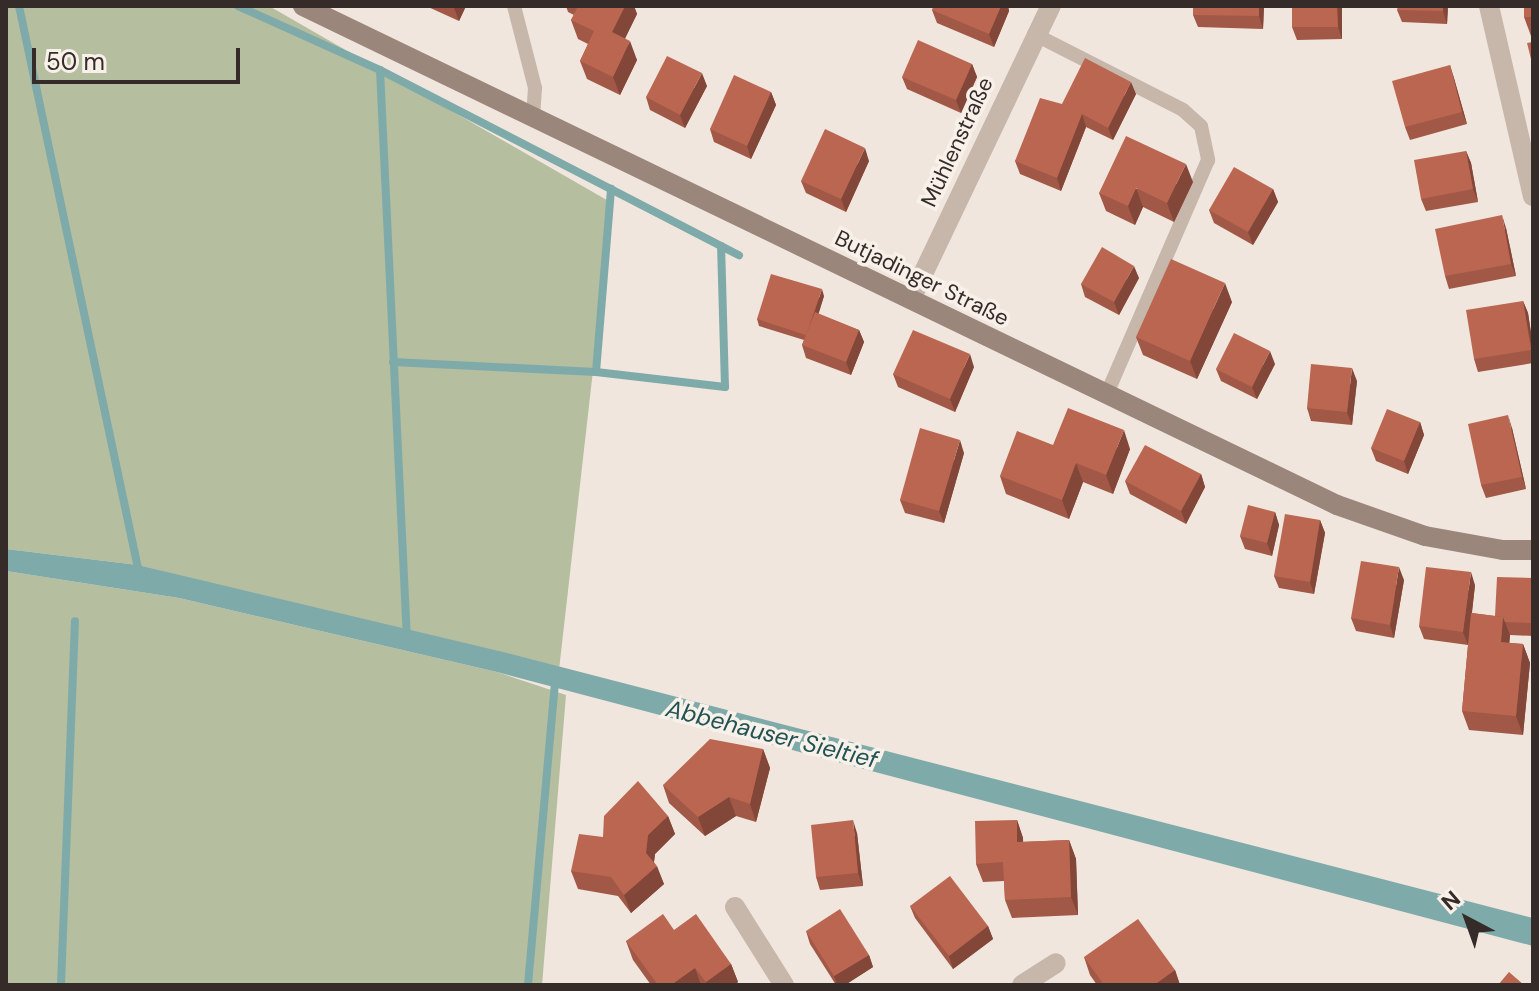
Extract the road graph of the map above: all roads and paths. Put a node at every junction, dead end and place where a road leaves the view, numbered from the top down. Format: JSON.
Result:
{"nodes":[{"id":1,"x":303,"y":6,"type":"edge"},
{"id":2,"x":514,"y":6,"type":"edge"},
{"id":3,"x":1051,"y":6,"type":"edge"},
{"id":4,"x":1489,"y":6,"type":"edge"},
{"id":5,"x":1034,"y":34,"type":"junction"},
{"id":6,"x":533,"y":119,"type":"junction"},
{"id":7,"x":1533,"y":196,"type":"edge"},
{"id":8,"x":911,"y":299,"type":"junction"},
{"id":9,"x":1107,"y":393,"type":"junction"},
{"id":10,"x":1533,"y":550,"type":"edge"},
{"id":11,"x":735,"y":907,"type":"dead end"},
{"id":12,"x":1056,"y":963,"type":"dead end"},
{"id":13,"x":784,"y":985,"type":"edge"},
{"id":14,"x":1022,"y":985,"type":"edge"}],
"edges":[{"from":1,"to":6,"type":"main road","name":"Butjadinger Straße"},
{"from":2,"to":6,"type":"lane"},
{"from":3,"to":5,"type":"street","name":"Mühlenstraße"},
{"from":4,"to":7,"type":"street"},
{"from":5,"to":8,"type":"street","name":"Mühlenstraße"},
{"from":5,"to":9,"type":"lane"},
{"from":6,"to":8,"type":"main road","name":"Butjadinger Straße"},
{"from":8,"to":9,"type":"main road","name":"Butjadinger Straße"},
{"from":9,"to":10,"type":"main road","name":"Butjadinger Straße"},
{"from":11,"to":13,"type":"street"},
{"from":12,"to":14,"type":"street"}]}
